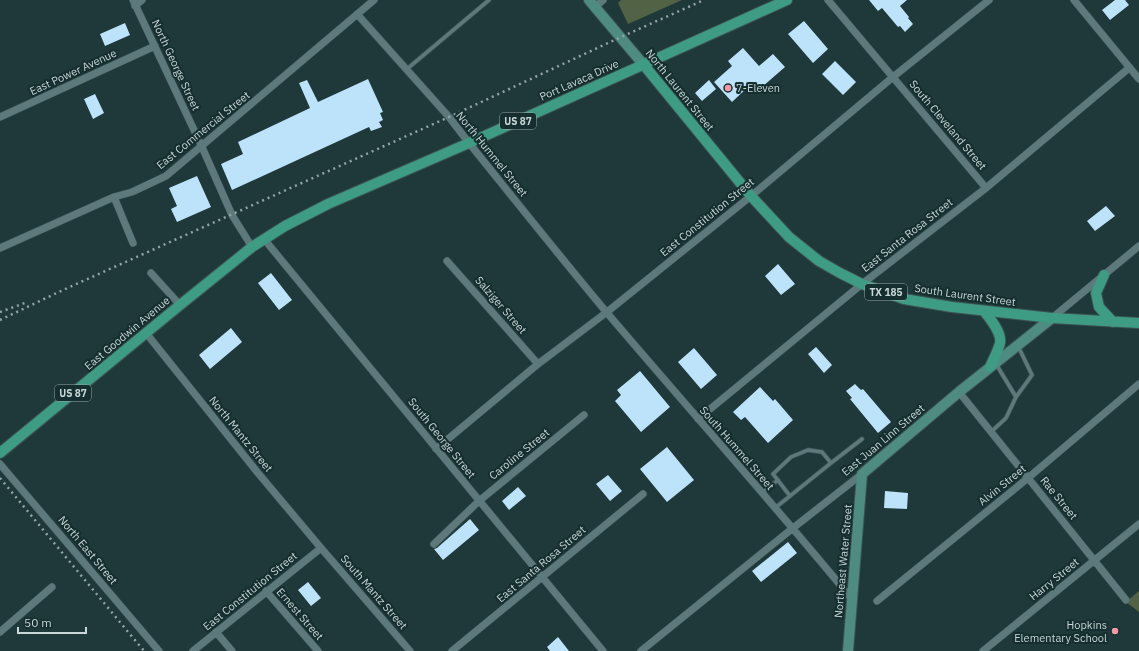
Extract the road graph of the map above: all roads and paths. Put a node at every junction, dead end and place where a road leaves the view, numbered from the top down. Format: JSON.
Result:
{"nodes":[{"id":1,"x":142,"y":0,"type":"edge"},
{"id":2,"x":374,"y":0,"type":"edge"},
{"id":3,"x":489,"y":0,"type":"edge"},
{"id":4,"x":603,"y":0,"type":"edge"},
{"id":5,"x":787,"y":0,"type":"edge"},
{"id":6,"x":828,"y":0,"type":"edge"},
{"id":7,"x":989,"y":0,"type":"edge"},
{"id":8,"x":1074,"y":0,"type":"edge"},
{"id":9,"x":134,"y":3,"type":"edge"},
{"id":10,"x":592,"y":4,"type":"edge"},
{"id":11,"x":357,"y":14,"type":"junction"},
{"id":12,"x":155,"y":46,"type":"junction"},
{"id":13,"x":643,"y":64,"type":"junction"},
{"id":14,"x":1129,"y":68,"type":"junction"},
{"id":15,"x":406,"y":69,"type":"junction"},
{"id":16,"x":893,"y":77,"type":"junction"},
{"id":17,"x":1139,"y":79,"type":"edge"},
{"id":18,"x":0,"y":117,"type":"edge"},
{"id":19,"x":468,"y":144,"type":"junction"},
{"id":20,"x":202,"y":147,"type":"junction"},
{"id":21,"x":986,"y":188,"type":"junction"},
{"id":22,"x":751,"y":196,"type":"junction"},
{"id":23,"x":114,"y":197,"type":"junction"},
{"id":24,"x":264,"y":239,"type":"junction"},
{"id":25,"x":134,"y":243,"type":"dead end"},
{"id":26,"x":1139,"y":246,"type":"edge"},
{"id":27,"x":252,"y":247,"type":"junction"},
{"id":28,"x":0,"y":248,"type":"edge"},
{"id":29,"x":447,"y":261,"type":"dead end"},
{"id":30,"x":151,"y":273,"type":"dead end"},
{"id":31,"x":1104,"y":275,"type":"junction"},
{"id":32,"x":862,"y":284,"type":"junction"},
{"id":33,"x":180,"y":305,"type":"junction"},
{"id":34,"x":984,"y":311,"type":"junction"},
{"id":35,"x":607,"y":312,"type":"junction"},
{"id":36,"x":1052,"y":318,"type":"junction"},
{"id":37,"x":1113,"y":322,"type":"junction"},
{"id":38,"x":1139,"y":323,"type":"edge"},
{"id":39,"x":146,"y":333,"type":"junction"},
{"id":40,"x":1018,"y":345,"type":"junction"},
{"id":41,"x":538,"y":364,"type":"junction"},
{"id":42,"x":992,"y":365,"type":"junction"},
{"id":43,"x":1139,"y":384,"type":"edge"},
{"id":44,"x":959,"y":392,"type":"junction"},
{"id":45,"x":1016,"y":397,"type":"junction"},
{"id":46,"x":584,"y":415,"type":"dead end"},
{"id":47,"x":698,"y":419,"type":"junction"},
{"id":48,"x":991,"y":432,"type":"junction"},
{"id":49,"x":862,"y":439,"type":"dead end"},
{"id":50,"x":436,"y":449,"type":"junction"},
{"id":51,"x":0,"y":453,"type":"edge"},
{"id":52,"x":831,"y":463,"type":"junction"},
{"id":53,"x":0,"y":464,"type":"edge"},
{"id":54,"x":862,"y":474,"type":"junction"},
{"id":55,"x":1028,"y":478,"type":"junction"},
{"id":56,"x":778,"y":480,"type":"junction"},
{"id":57,"x":762,"y":492,"type":"junction"},
{"id":58,"x":643,"y":494,"type":"dead end"},
{"id":59,"x":790,"y":496,"type":"junction"},
{"id":60,"x":479,"y":501,"type":"junction"},
{"id":61,"x":775,"y":508,"type":"junction"},
{"id":62,"x":1139,"y":524,"type":"edge"},
{"id":63,"x":793,"y":528,"type":"junction"},
{"id":64,"x":434,"y":544,"type":"dead end"},
{"id":65,"x":320,"y":548,"type":"junction"},
{"id":66,"x":1095,"y":560,"type":"junction"},
{"id":67,"x":542,"y":577,"type":"junction"},
{"id":68,"x":52,"y":587,"type":"dead end"},
{"id":69,"x":266,"y":591,"type":"junction"},
{"id":70,"x":852,"y":598,"type":"junction"},
{"id":71,"x":1126,"y":600,"type":"dead end"},
{"id":72,"x":877,"y":601,"type":"dead end"},
{"id":73,"x":0,"y":632,"type":"edge"},
{"id":74,"x":216,"y":632,"type":"junction"},
{"id":75,"x":159,"y":651,"type":"edge"},
{"id":76,"x":193,"y":651,"type":"edge"},
{"id":77,"x":232,"y":651,"type":"edge"},
{"id":78,"x":318,"y":651,"type":"edge"},
{"id":79,"x":410,"y":651,"type":"edge"},
{"id":80,"x":452,"y":651,"type":"edge"},
{"id":81,"x":603,"y":651,"type":"edge"},
{"id":82,"x":641,"y":651,"type":"edge"},
{"id":83,"x":848,"y":651,"type":"edge"},
{"id":84,"x":983,"y":651,"type":"edge"}],
"edges":[{"from":1,"to":9,"type":"street"},
{"from":2,"to":11,"type":"street","name":"East Commercial Street"},
{"from":3,"to":15,"type":"lane"},
{"from":4,"to":10,"type":"street"},
{"from":5,"to":13,"type":"main road","name":"Port Lavaca Drive","number":"US 87"},
{"from":6,"to":16,"type":"street","name":"South Cleveland Street"},
{"from":7,"to":16,"type":"street","name":"East Constitution Street"},
{"from":8,"to":14,"type":"street"},
{"from":9,"to":12,"type":"street","name":"North George Street"},
{"from":10,"to":13,"type":"street","name":"North Laurent Street","number":"TX 185"},
{"from":11,"to":15,"type":"street","name":"North Hummel Street"},
{"from":11,"to":20,"type":"street","name":"East Commercial Street"},
{"from":12,"to":18,"type":"street","name":"East Power Avenue"},
{"from":12,"to":20,"type":"street","name":"North George Street"},
{"from":13,"to":19,"type":"main road","name":"Port Lavaca Drive","number":"US 87"},
{"from":13,"to":22,"type":"main road","name":"North Laurent Street","number":"TX 185"},
{"from":14,"to":17,"type":"street"},
{"from":14,"to":21,"type":"street","name":"East Santa Rosa Street"},
{"from":15,"to":19,"type":"street","name":"North Hummel Street"},
{"from":16,"to":21,"type":"street","name":"South Cleveland Street"},
{"from":16,"to":22,"type":"street","name":"East Constitution Street"},
{"from":19,"to":24,"type":"main road","name":"Port Lavaca Drive","number":"US 87"},
{"from":19,"to":35,"type":"street","name":"North Hummel Street"},
{"from":20,"to":23,"type":"street","name":"East Commercial Street"},
{"from":20,"to":27,"type":"street","name":"North George Street"},
{"from":21,"to":32,"type":"street","name":"East Santa Rosa Street"},
{"from":22,"to":32,"type":"main road","name":"South Laurent Street","number":"TX 185"},
{"from":22,"to":35,"type":"street","name":"East Constitution Street"},
{"from":23,"to":25,"type":"street"},
{"from":23,"to":28,"type":"street","name":"East Commercial Street"},
{"from":24,"to":27,"type":"main road","name":"Port Lavaca Drive","number":"US 87"},
{"from":24,"to":50,"type":"street","name":"South George Street"},
{"from":26,"to":31,"type":"street","name":"East Juan Linn Street"},
{"from":27,"to":33,"type":"main road","name":"East Goodwin Avenue","number":"US 87"},
{"from":29,"to":41,"type":"street","name":"Salziger Street"},
{"from":30,"to":33,"type":"street"},
{"from":31,"to":36,"type":"street","name":"East Juan Linn Street"},
{"from":31,"to":37,"type":"main road"},
{"from":32,"to":34,"type":"main road","name":"South Laurent Street","number":"TX 185"},
{"from":32,"to":47,"type":"street","name":"East Santa Rosa Street"},
{"from":33,"to":39,"type":"main road","name":"East Goodwin Avenue","number":"US 87"},
{"from":34,"to":36,"type":"main road","name":"South Laurent Street","number":"TX 185"},
{"from":34,"to":42,"type":"main road"},
{"from":35,"to":41,"type":"street","name":"East Constitution Street"},
{"from":35,"to":47,"type":"street","name":"South Hummel Street"},
{"from":36,"to":37,"type":"main road","name":"South Laurent Street","number":"TX 185"},
{"from":36,"to":40,"type":"street","name":"East Juan Linn Street"},
{"from":37,"to":38,"type":"main road","name":"South Laurent Street","number":"TX 185"},
{"from":39,"to":51,"type":"main road","name":"East Goodwin Avenue","number":"US 87"},
{"from":39,"to":65,"type":"street","name":"North Mantz Street"},
{"from":40,"to":42,"type":"street","name":"East Juan Linn Street"},
{"from":40,"to":45,"type":"lane"},
{"from":41,"to":50,"type":"street","name":"East Constitution Street"},
{"from":42,"to":44,"type":"street","name":"East Juan Linn Street"},
{"from":42,"to":45,"type":"lane"},
{"from":43,"to":55,"type":"street","name":"Alvin Street"},
{"from":44,"to":48,"type":"street","name":"Rae Street"},
{"from":44,"to":54,"type":"street","name":"East Juan Linn Street"},
{"from":45,"to":48,"type":"lane"},
{"from":46,"to":60,"type":"street","name":"Caroline Street"},
{"from":47,"to":57,"type":"street","name":"South Hummel Street"},
{"from":48,"to":55,"type":"street","name":"Rae Street"},
{"from":49,"to":52,"type":"lane"},
{"from":50,"to":60,"type":"street","name":"South George Street"},
{"from":52,"to":56,"type":"lane"},
{"from":52,"to":59,"type":"lane"},
{"from":53,"to":75,"type":"street","name":"North East Street"},
{"from":54,"to":63,"type":"street","name":"East Juan Linn Street"},
{"from":54,"to":70,"type":"street","name":"Northeast Water Street"},
{"from":55,"to":66,"type":"street","name":"Rae Street"},
{"from":55,"to":72,"type":"street","name":"Alvin Street"},
{"from":56,"to":57,"type":"lane"},
{"from":56,"to":59,"type":"lane"},
{"from":57,"to":61,"type":"street","name":"South Hummel Street"},
{"from":58,"to":67,"type":"street","name":"East Santa Rosa Street"},
{"from":59,"to":61,"type":"lane"},
{"from":60,"to":64,"type":"street","name":"Caroline Street"},
{"from":60,"to":67,"type":"street","name":"South George Street"},
{"from":61,"to":63,"type":"street","name":"South Hummel Street"},
{"from":62,"to":66,"type":"street","name":"Harry Street"},
{"from":63,"to":70,"type":"street","name":"South Hummel Street"},
{"from":63,"to":82,"type":"street","name":"East Juan Linn Street"},
{"from":65,"to":69,"type":"street","name":"East Constitution Street"},
{"from":65,"to":79,"type":"street","name":"South Mantz Street"},
{"from":66,"to":71,"type":"street","name":"Rae Street"},
{"from":66,"to":84,"type":"street","name":"Harry Street"},
{"from":67,"to":80,"type":"street","name":"East Santa Rosa Street"},
{"from":67,"to":81,"type":"street","name":"South George Street"},
{"from":68,"to":73,"type":"street"},
{"from":69,"to":74,"type":"street","name":"East Constitution Street"},
{"from":69,"to":78,"type":"street","name":"Ernest Street"},
{"from":70,"to":83,"type":"street","name":"Northeast Water Street"},
{"from":74,"to":76,"type":"street","name":"East Constitution Street"},
{"from":74,"to":77,"type":"street"}]}
